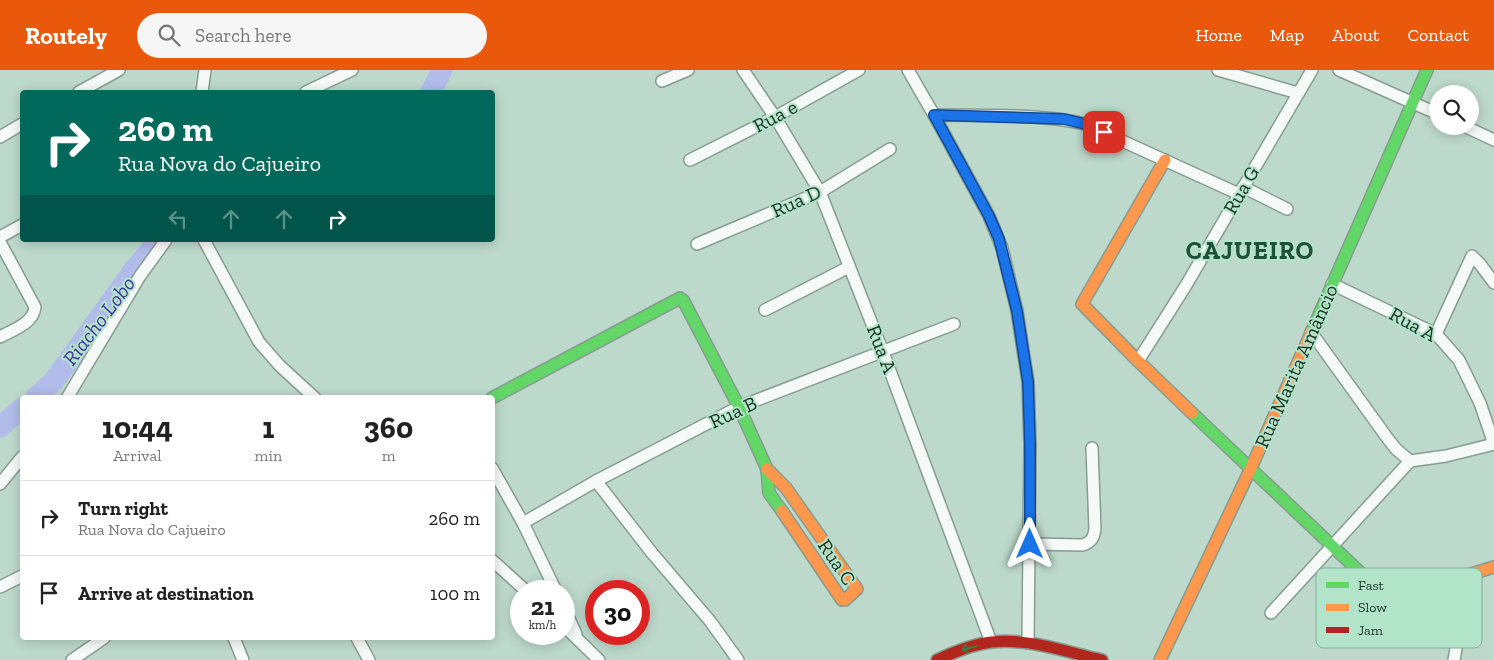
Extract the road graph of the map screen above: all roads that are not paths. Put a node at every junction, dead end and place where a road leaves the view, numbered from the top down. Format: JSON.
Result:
{"nodes":[{"id":1,"x":119,"y":70,"type":"edge"},
{"id":2,"x":206,"y":70,"type":"edge"},
{"id":3,"x":352,"y":70,"type":"edge"},
{"id":4,"x":688,"y":70,"type":"edge"},
{"id":5,"x":743,"y":70,"type":"edge"},
{"id":6,"x":859,"y":70,"type":"edge"},
{"id":7,"x":908,"y":70,"type":"edge"},
{"id":8,"x":1312,"y":70,"type":"edge"},
{"id":9,"x":1339,"y":70,"type":"edge"},
{"id":10,"x":1427,"y":70,"type":"edge"},
{"id":11,"x":1224,"y":71,"type":"edge"},
{"id":12,"x":662,"y":82,"type":"dead end"},
{"id":13,"x":83,"y":90,"type":"edge"},
{"id":14,"x":202,"y":90,"type":"edge"},
{"id":15,"x":310,"y":90,"type":"edge"},
{"id":16,"x":1298,"y":94,"type":"junction"},
{"id":17,"x":1412,"y":102,"type":"junction"},
{"id":18,"x":1429,"y":110,"type":"edge"},
{"id":19,"x":934,"y":115,"type":"junction"},
{"id":20,"x":775,"y":116,"type":"junction"},
{"id":21,"x":20,"y":125,"type":"edge"},
{"id":22,"x":1479,"y":133,"type":"edge"},
{"id":23,"x":0,"y":137,"type":"edge"},
{"id":24,"x":1494,"y":140,"type":"edge"},
{"id":25,"x":890,"y":149,"type":"dead end"},
{"id":26,"x":690,"y":160,"type":"dead end"},
{"id":27,"x":1165,"y":160,"type":"junction"},
{"id":28,"x":1241,"y":191,"type":"junction"},
{"id":29,"x":820,"y":192,"type":"junction"},
{"id":30,"x":1287,"y":210,"type":"dead end"},
{"id":31,"x":20,"y":226,"type":"edge"},
{"id":32,"x":0,"y":237,"type":"edge"},
{"id":33,"x":0,"y":242,"type":"edge"},
{"id":34,"x":165,"y":242,"type":"edge"},
{"id":35,"x":205,"y":242,"type":"edge"},
{"id":36,"x":697,"y":244,"type":"dead end"},
{"id":37,"x":849,"y":267,"type":"junction"},
{"id":38,"x":1494,"y":283,"type":"edge"},
{"id":39,"x":1332,"y":284,"type":"junction"},
{"id":40,"x":765,"y":310,"type":"dead end"},
{"id":41,"x":954,"y":324,"type":"dead end"},
{"id":42,"x":1311,"y":332,"type":"junction"},
{"id":43,"x":1436,"y":334,"type":"junction"},
{"id":44,"x":0,"y":337,"type":"edge"},
{"id":45,"x":883,"y":352,"type":"junction"},
{"id":46,"x":1138,"y":361,"type":"junction"},
{"id":47,"x":69,"y":395,"type":"edge"},
{"id":48,"x":312,"y":395,"type":"edge"},
{"id":49,"x":495,"y":396,"type":"edge"},
{"id":50,"x":739,"y":407,"type":"junction"},
{"id":51,"x":1494,"y":444,"type":"edge"},
{"id":52,"x":1092,"y":448,"type":"dead end"},
{"id":53,"x":20,"y":459,"type":"edge"},
{"id":54,"x":1410,"y":461,"type":"junction"},
{"id":55,"x":1251,"y":468,"type":"junction"},
{"id":56,"x":767,"y":469,"type":"junction"},
{"id":57,"x":495,"y":473,"type":"edge"},
{"id":58,"x":596,"y":481,"type":"junction"},
{"id":59,"x":0,"y":484,"type":"edge"},
{"id":60,"x":810,"y":522,"type":"junction"},
{"id":61,"x":523,"y":523,"type":"junction"},
{"id":62,"x":795,"y":532,"type":"junction"},
{"id":63,"x":1030,"y":544,"type":"junction"},
{"id":64,"x":1333,"y":546,"type":"junction"},
{"id":65,"x":495,"y":563,"type":"edge"},
{"id":66,"x":1494,"y":567,"type":"edge"},
{"id":67,"x":1356,"y":568,"type":"edge"},
{"id":68,"x":1482,"y":571,"type":"edge"},
{"id":69,"x":20,"y":577,"type":"edge"},
{"id":70,"x":514,"y":580,"type":"edge"},
{"id":71,"x":551,"y":580,"type":"edge"},
{"id":72,"x":0,"y":587,"type":"edge"},
{"id":73,"x":1271,"y":613,"type":"dead end"},
{"id":74,"x":575,"y":631,"type":"edge"},
{"id":75,"x":575,"y":636,"type":"edge"},
{"id":76,"x":101,"y":640,"type":"edge"},
{"id":77,"x":234,"y":640,"type":"edge"},
{"id":78,"x":358,"y":640,"type":"edge"},
{"id":79,"x":579,"y":640,"type":"junction"},
{"id":80,"x":991,"y":642,"type":"junction"},
{"id":81,"x":1028,"y":643,"type":"junction"},
{"id":82,"x":238,"y":658,"type":"edge"},
{"id":83,"x":72,"y":660,"type":"edge"},
{"id":84,"x":369,"y":660,"type":"edge"},
{"id":85,"x":599,"y":660,"type":"edge"},
{"id":86,"x":738,"y":660,"type":"edge"},
{"id":87,"x":937,"y":660,"type":"edge"},
{"id":88,"x":1102,"y":660,"type":"edge"},
{"id":89,"x":1160,"y":660,"type":"edge"}],
"edges":[{"from":1,"to":13,"type":"street"},
{"from":2,"to":14,"type":"street"},
{"from":3,"to":15,"type":"street"},
{"from":4,"to":12,"type":"street"},
{"from":5,"to":20,"type":"street","name":"Rua A"},
{"from":6,"to":20,"type":"street","name":"Rua e"},
{"from":7,"to":19,"type":"street"},
{"from":8,"to":16,"type":"street","name":"Rua G"},
{"from":9,"to":17,"type":"street"},
{"from":10,"to":17,"type":"street","name":"Rua Marita Amâncio"},
{"from":11,"to":16,"type":"street"},
{"from":16,"to":28,"type":"street","name":"Rua G"},
{"from":17,"to":18,"type":"street"},
{"from":17,"to":39,"type":"street","name":"Rua Marita Amâncio"},
{"from":19,"to":27,"type":"street"},
{"from":19,"to":63,"type":"street"},
{"from":20,"to":26,"type":"street","name":"Rua e"},
{"from":20,"to":29,"type":"street","name":"Rua A"},
{"from":21,"to":23,"type":"street"},
{"from":22,"to":24,"type":"street"},
{"from":25,"to":29,"type":"street","name":"Rua D"},
{"from":27,"to":28,"type":"street"},
{"from":27,"to":46,"type":"street"},
{"from":28,"to":30,"type":"street"},
{"from":28,"to":46,"type":"street","name":"Rua G"},
{"from":29,"to":36,"type":"street","name":"Rua D"},
{"from":29,"to":37,"type":"street","name":"Rua A"},
{"from":31,"to":32,"type":"street"},
{"from":33,"to":44,"type":"street"},
{"from":34,"to":47,"type":"street"},
{"from":35,"to":48,"type":"street"},
{"from":37,"to":40,"type":"street"},
{"from":37,"to":45,"type":"street","name":"Rua A"},
{"from":38,"to":43,"type":"street"},
{"from":39,"to":42,"type":"street","name":"Rua Marita Amâncio"},
{"from":39,"to":43,"type":"street","name":"Rua A"},
{"from":41,"to":45,"type":"street","name":"Rua B"},
{"from":42,"to":54,"type":"street"},
{"from":42,"to":55,"type":"street","name":"Rua Marita Amâncio"},
{"from":43,"to":51,"type":"street","name":"Rua A"},
{"from":45,"to":50,"type":"street","name":"Rua B"},
{"from":45,"to":80,"type":"street","name":"Rua A"},
{"from":46,"to":55,"type":"street"},
{"from":49,"to":50,"type":"street","name":"Rua C"},
{"from":50,"to":56,"type":"street","name":"Rua C"},
{"from":50,"to":58,"type":"street","name":"Rua B"},
{"from":51,"to":54,"type":"street"},
{"from":52,"to":63,"type":"street"},
{"from":53,"to":59,"type":"street"},
{"from":54,"to":64,"type":"street"},
{"from":55,"to":64,"type":"street"},
{"from":55,"to":89,"type":"street","name":"Rua Marita Amâncio"},
{"from":56,"to":60,"type":"street","name":"Rua C"},
{"from":56,"to":62,"type":"street","name":"Rua C"},
{"from":57,"to":61,"type":"street"},
{"from":58,"to":61,"type":"street","name":"Rua B"},
{"from":58,"to":86,"type":"street"},
{"from":60,"to":62,"type":"street"},
{"from":60,"to":62,"type":"street","name":"Rua C"},
{"from":61,"to":71,"type":"street"},
{"from":63,"to":81,"type":"street"},
{"from":64,"to":67,"type":"street"},
{"from":64,"to":73,"type":"street"},
{"from":65,"to":70,"type":"street"},
{"from":66,"to":68,"type":"street"},
{"from":69,"to":72,"type":"street"},
{"from":74,"to":79,"type":"street"},
{"from":75,"to":79,"type":"street"},
{"from":76,"to":83,"type":"street"},
{"from":77,"to":82,"type":"street"},
{"from":78,"to":84,"type":"street"},
{"from":79,"to":85,"type":"street"},
{"from":80,"to":81,"type":"street"},
{"from":80,"to":87,"type":"street","one_way":true},
{"from":81,"to":88,"type":"street"}]}
